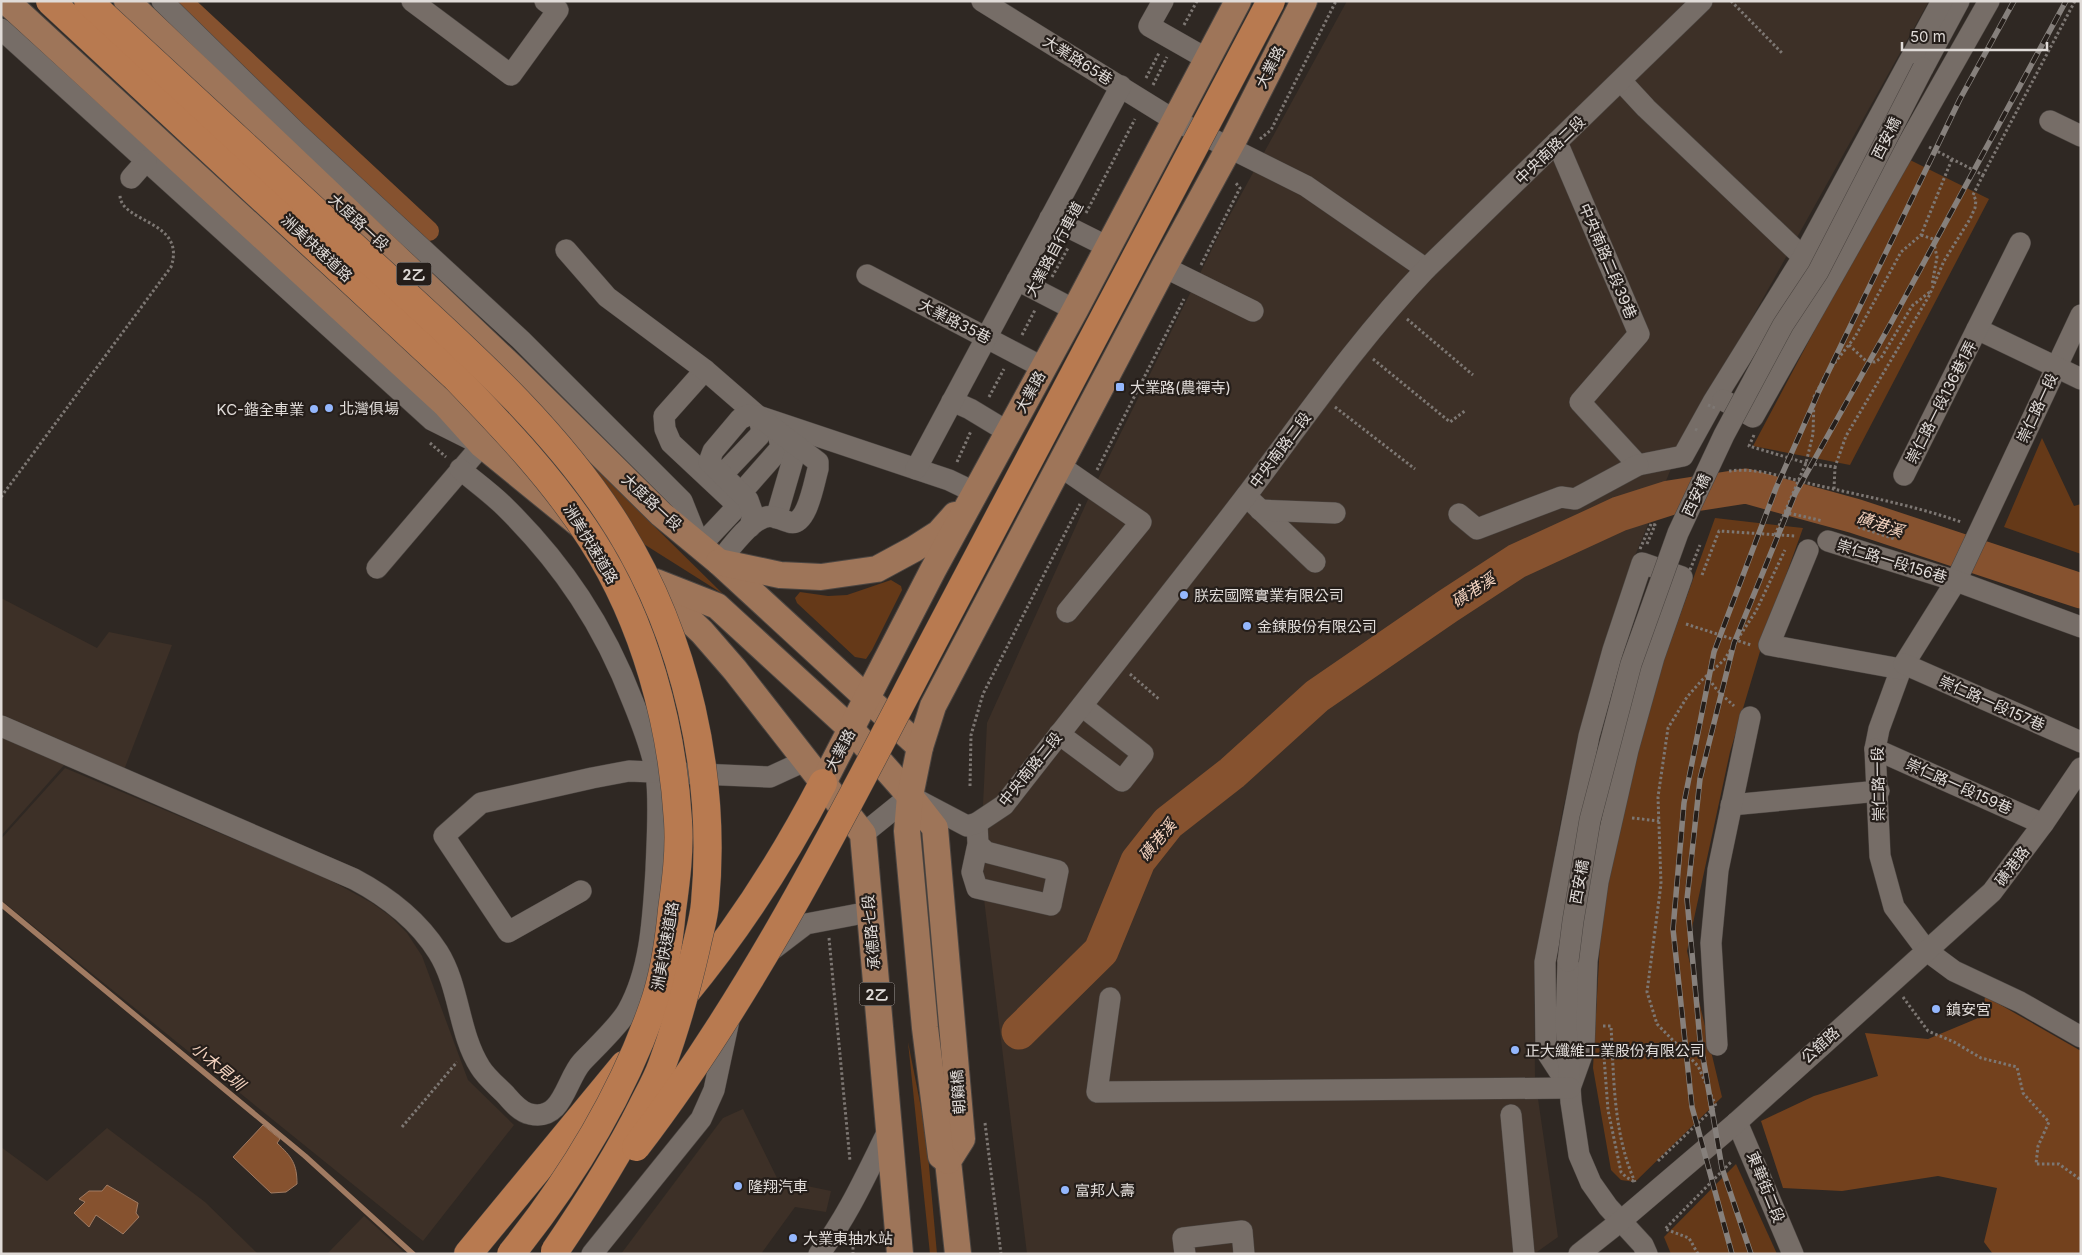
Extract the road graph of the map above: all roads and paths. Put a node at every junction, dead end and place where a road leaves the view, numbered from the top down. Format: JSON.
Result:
{"nodes":[{"id":1,"x":6,"y":1,"type":"edge"},
{"id":2,"x":50,"y":1,"type":"edge"},
{"id":3,"x":88,"y":1,"type":"edge"},
{"id":4,"x":127,"y":1,"type":"edge"},
{"id":5,"x":162,"y":1,"type":"edge"},
{"id":6,"x":412,"y":1,"type":"edge"},
{"id":7,"x":545,"y":1,"type":"edge"},
{"id":8,"x":982,"y":1,"type":"edge"},
{"id":9,"x":1163,"y":1,"type":"edge"},
{"id":10,"x":1197,"y":1,"type":"edge"},
{"id":11,"x":1238,"y":1,"type":"edge"},
{"id":12,"x":1271,"y":1,"type":"edge"},
{"id":13,"x":1304,"y":1,"type":"edge"},
{"id":14,"x":1336,"y":1,"type":"edge"},
{"id":15,"x":1702,"y":1,"type":"edge"},
{"id":16,"x":1731,"y":1,"type":"edge"},
{"id":17,"x":1942,"y":1,"type":"edge"},
{"id":18,"x":1959,"y":1,"type":"edge"},
{"id":19,"x":1989,"y":1,"type":"edge"},
{"id":20,"x":2076,"y":1,"type":"edge"},
{"id":21,"x":1,"y":28,"type":"edge"},
{"id":22,"x":1169,"y":44,"type":"junction"},
{"id":23,"x":1783,"y":54,"type":"dead end"},
{"id":24,"x":1208,"y":59,"type":"junction"},
{"id":25,"x":1146,"y":78,"type":"dead end"},
{"id":26,"x":1621,"y":81,"type":"junction"},
{"id":27,"x":1120,"y":86,"type":"junction"},
{"id":28,"x":1144,"y":101,"type":"junction"},
{"id":29,"x":1174,"y":120,"type":"junction"},
{"id":30,"x":2050,"y":121,"type":"dead end"},
{"id":31,"x":2081,"y":136,"type":"edge"},
{"id":32,"x":1258,"y":141,"type":"dead end"},
{"id":33,"x":1557,"y":142,"type":"junction"},
{"id":34,"x":1229,"y":148,"type":"junction"},
{"id":35,"x":146,"y":162,"type":"junction"},
{"id":36,"x":1983,"y":175,"type":"junction"},
{"id":37,"x":131,"y":178,"type":"joint"},
{"id":38,"x":1050,"y":218,"type":"junction"},
{"id":39,"x":1076,"y":232,"type":"junction"},
{"id":40,"x":1921,"y":235,"type":"junction"},
{"id":41,"x":2020,"y":243,"type":"dead end"},
{"id":42,"x":1108,"y":248,"type":"junction"},
{"id":43,"x":566,"y":250,"type":"dead end"},
{"id":44,"x":1802,"y":258,"type":"junction"},
{"id":45,"x":1164,"y":267,"type":"junction"},
{"id":46,"x":1426,"y":269,"type":"junction"},
{"id":47,"x":867,"y":275,"type":"dead end"},
{"id":48,"x":1017,"y":280,"type":"junction"},
{"id":49,"x":1931,"y":291,"type":"junction"},
{"id":50,"x":1044,"y":293,"type":"junction"},
{"id":51,"x":1391,"y":306,"type":"junction"},
{"id":52,"x":1075,"y":310,"type":"junction"},
{"id":53,"x":1253,"y":310,"type":"dead end"},
{"id":54,"x":2081,"y":315,"type":"edge"},
{"id":55,"x":1977,"y":329,"type":"junction"},
{"id":56,"x":987,"y":337,"type":"junction"},
{"id":57,"x":1849,"y":345,"type":"junction"},
{"id":58,"x":1358,"y":347,"type":"junction"},
{"id":59,"x":1013,"y":351,"type":"junction"},
{"id":60,"x":1044,"y":368,"type":"junction"},
{"id":61,"x":2056,"y":368,"type":"junction"},
{"id":62,"x":706,"y":370,"type":"junction"},
{"id":63,"x":1473,"y":375,"type":"dead end"},
{"id":64,"x":2080,"y":381,"type":"edge"},
{"id":65,"x":1320,"y":396,"type":"junction"},
{"id":66,"x":952,"y":401,"type":"junction"},
{"id":67,"x":1714,"y":403,"type":"junction"},
{"id":68,"x":1466,"y":410,"type":"dead end"},
{"id":69,"x":758,"y":416,"type":"junction"},
{"id":70,"x":980,"y":416,"type":"junction"},
{"id":71,"x":1695,"y":429,"type":"dead end"},
{"id":72,"x":777,"y":431,"type":"junction"},
{"id":73,"x":1699,"y":431,"type":"dead end"},
{"id":74,"x":1008,"y":432,"type":"junction"},
{"id":75,"x":482,"y":444,"type":"junction"},
{"id":76,"x":1806,"y":464,"type":"junction"},
{"id":77,"x":1638,"y":465,"type":"junction"},
{"id":78,"x":1060,"y":466,"type":"junction"},
{"id":79,"x":1835,"y":467,"type":"junction"},
{"id":80,"x":460,"y":469,"type":"junction"},
{"id":81,"x":916,"y":469,"type":"junction"},
{"id":82,"x":1415,"y":469,"type":"dead end"},
{"id":83,"x":1727,"y":472,"type":"dead end"},
{"id":84,"x":1904,"y":475,"type":"dead end"},
{"id":85,"x":949,"y":480,"type":"junction"},
{"id":86,"x":1798,"y":481,"type":"junction"},
{"id":87,"x":1834,"y":489,"type":"junction"},
{"id":88,"x":741,"y":493,"type":"junction"},
{"id":89,"x":976,"y":493,"type":"junction"},
{"id":90,"x":1,"y":497,"type":"edge"},
{"id":91,"x":1253,"y":503,"type":"junction"},
{"id":92,"x":1784,"y":512,"type":"junction"},
{"id":93,"x":1335,"y":513,"type":"dead end"},
{"id":94,"x":1459,"y":514,"type":"dead end"},
{"id":95,"x":750,"y":527,"type":"junction"},
{"id":96,"x":1981,"y":529,"type":"junction"},
{"id":97,"x":1822,"y":533,"type":"joint"},
{"id":98,"x":1775,"y":535,"type":"junction"},
{"id":99,"x":1799,"y":540,"type":"joint"},
{"id":100,"x":1700,"y":546,"type":"dead end"},
{"id":101,"x":1646,"y":547,"type":"dead end"},
{"id":102,"x":1787,"y":548,"type":"dead end"},
{"id":103,"x":1640,"y":549,"type":"dead end"},
{"id":104,"x":709,"y":554,"type":"junction"},
{"id":105,"x":1315,"y":562,"type":"dead end"},
{"id":106,"x":376,"y":568,"type":"dead end"},
{"id":107,"x":1690,"y":570,"type":"dead end"},
{"id":108,"x":1960,"y":573,"type":"junction"},
{"id":109,"x":644,"y":577,"type":"junction"},
{"id":110,"x":1700,"y":579,"type":"dead end"},
{"id":111,"x":1068,"y":612,"type":"dead end"},
{"id":112,"x":1683,"y":623,"type":"dead end"},
{"id":113,"x":2081,"y":627,"type":"edge"},
{"id":114,"x":1736,"y":641,"type":"junction"},
{"id":115,"x":1769,"y":645,"type":"junction"},
{"id":116,"x":1116,"y":662,"type":"junction"},
{"id":117,"x":1903,"y":667,"type":"junction"},
{"id":118,"x":1706,"y":675,"type":"junction"},
{"id":119,"x":867,"y":698,"type":"junction"},
{"id":120,"x":1160,"y":700,"type":"dead end"},
{"id":121,"x":1082,"y":706,"type":"junction"},
{"id":122,"x":1750,"y":717,"type":"joint"},
{"id":123,"x":1,"y":726,"type":"edge"},
{"id":124,"x":851,"y":729,"type":"junction"},
{"id":125,"x":1059,"y":734,"type":"junction"},
{"id":126,"x":2081,"y":742,"type":"edge"},
{"id":127,"x":920,"y":747,"type":"junction"},
{"id":128,"x":1876,"y":749,"type":"junction"},
{"id":129,"x":807,"y":760,"type":"junction"},
{"id":130,"x":2081,"y":768,"type":"edge"},
{"id":131,"x":656,"y":773,"type":"junction"},
{"id":132,"x":823,"y":783,"type":"junction"},
{"id":133,"x":1879,"y":791,"type":"junction"},
{"id":134,"x":910,"y":796,"type":"junction"},
{"id":135,"x":1731,"y":805,"type":"junction"},
{"id":136,"x":1659,"y":821,"type":"junction"},
{"id":137,"x":1628,"y":822,"type":"dead end"},
{"id":138,"x":2043,"y":824,"type":"junction"},
{"id":139,"x":863,"y":834,"type":"junction"},
{"id":140,"x":581,"y":891,"type":"dead end"},
{"id":141,"x":869,"y":912,"type":"junction"},
{"id":142,"x":1927,"y":951,"type":"junction"},
{"id":143,"x":832,"y":966,"type":"dead end"},
{"id":144,"x":1894,"y":980,"type":"junction"},
{"id":145,"x":1110,"y":998,"type":"dead end"},
{"id":146,"x":1602,"y":1018,"type":"dead end"},
{"id":147,"x":1601,"y":1026,"type":"junction"},
{"id":148,"x":1602,"y":1036,"type":"dead end"},
{"id":149,"x":2081,"y":1037,"type":"edge"},
{"id":150,"x":1717,"y":1045,"type":"dead end"},
{"id":151,"x":470,"y":1047,"type":"junction"},
{"id":152,"x":1604,"y":1054,"type":"dead end"},
{"id":153,"x":1570,"y":1088,"type":"junction"},
{"id":154,"x":984,"y":1114,"type":"dead end"},
{"id":155,"x":1511,"y":1114,"type":"dead end"},
{"id":156,"x":1737,"y":1122,"type":"junction"},
{"id":157,"x":402,"y":1127,"type":"dead end"},
{"id":158,"x":889,"y":1143,"type":"junction"},
{"id":159,"x":948,"y":1161,"type":"junction"},
{"id":160,"x":850,"y":1162,"type":"dead end"},
{"id":161,"x":1731,"y":1162,"type":"dead end"},
{"id":162,"x":1656,"y":1163,"type":"dead end"},
{"id":163,"x":1642,"y":1175,"type":"dead end"},
{"id":164,"x":2081,"y":1180,"type":"edge"},
{"id":165,"x":1635,"y":1182,"type":"junction"},
{"id":166,"x":1622,"y":1220,"type":"junction"},
{"id":167,"x":899,"y":1248,"type":"edge"},
{"id":168,"x":554,"y":1252,"type":"edge"},
{"id":169,"x":468,"y":1254,"type":"edge"},
{"id":170,"x":511,"y":1254,"type":"edge"},
{"id":171,"x":592,"y":1254,"type":"edge"},
{"id":172,"x":819,"y":1254,"type":"edge"},
{"id":173,"x":958,"y":1254,"type":"edge"},
{"id":174,"x":1000,"y":1254,"type":"edge"},
{"id":175,"x":1185,"y":1254,"type":"edge"},
{"id":176,"x":1244,"y":1254,"type":"edge"},
{"id":177,"x":1524,"y":1254,"type":"edge"},
{"id":178,"x":1579,"y":1254,"type":"edge"},
{"id":179,"x":1648,"y":1254,"type":"edge"},
{"id":180,"x":1698,"y":1254,"type":"edge"},
{"id":181,"x":1793,"y":1254,"type":"edge"}],
"edges":[{"from":1,"to":75,"type":"main road"},
{"from":2,"to":170,"type":"highway","name":"洲美快速道路","bridge":true},
{"from":3,"to":168,"type":"highway","name":"洲美快速道路","bridge":true},
{"from":4,"to":104,"type":"main road","name":"大度路一段","number":"2乙"},
{"from":5,"to":104,"type":"street","name":"大度路一段"},
{"from":6,"to":7,"type":"street"},
{"from":8,"to":27,"type":"street","name":"大業路65巷"},
{"from":9,"to":22,"type":"street"},
{"from":10,"to":22,"type":"path","name":"大業路自行車道"},
{"from":11,"to":24,"type":"main road","name":"大業路"},
{"from":12,"to":168,"type":"highway","bridge":true},
{"from":13,"to":34,"type":"main road","name":"大業路"},
{"from":14,"to":32,"type":"path"},
{"from":15,"to":26,"type":"street","name":"中央南路二段"},
{"from":16,"to":23,"type":"path"},
{"from":17,"to":44,"type":"street"},
{"from":18,"to":153,"type":"street","name":"西安橋","bridge":true},
{"from":19,"to":67,"type":"street"},
{"from":20,"to":36,"type":"path"},
{"from":21,"to":35,"type":"street"},
{"from":22,"to":24,"type":"street"},
{"from":22,"to":25,"type":"path"},
{"from":22,"to":28,"type":"path","name":"大業路自行車道"},
{"from":24,"to":29,"type":"main road","name":"大業路"},
{"from":26,"to":33,"type":"street","name":"中央南路二段"},
{"from":26,"to":44,"type":"street"},
{"from":27,"to":28,"type":"street","name":"大業路65巷"},
{"from":27,"to":38,"type":"street"},
{"from":28,"to":29,"type":"street","name":"大業路65巷"},
{"from":28,"to":39,"type":"path","name":"大業路自行車道"},
{"from":29,"to":34,"type":"street","name":"大業路65巷"},
{"from":29,"to":42,"type":"main road","name":"大業路"},
{"from":30,"to":31,"type":"street"},
{"from":33,"to":46,"type":"street","name":"中央南路二段"},
{"from":33,"to":77,"type":"street","name":"中央南路二段39巷"},
{"from":34,"to":45,"type":"main road","name":"大業路"},
{"from":34,"to":46,"type":"street","name":"大業路65巷"},
{"from":35,"to":37,"type":"street"},
{"from":35,"to":75,"type":"street"},
{"from":36,"to":40,"type":"path"},
{"from":36,"to":49,"type":"path"},
{"from":37,"to":90,"type":"path"},
{"from":38,"to":39,"type":"street"},
{"from":38,"to":48,"type":"street"},
{"from":39,"to":42,"type":"street"},
{"from":39,"to":50,"type":"path","name":"大業路自行車道"},
{"from":40,"to":49,"type":"path"},
{"from":40,"to":57,"type":"path"},
{"from":41,"to":55,"type":"street","name":"崇仁路一段136巷1弄"},
{"from":42,"to":52,"type":"main road","name":"大業路"},
{"from":43,"to":62,"type":"street"},
{"from":44,"to":67,"type":"street"},
{"from":45,"to":53,"type":"street"},
{"from":45,"to":78,"type":"main road","name":"大業路"},
{"from":46,"to":51,"type":"street","name":"中央南路二段"},
{"from":47,"to":56,"type":"street","name":"大業路35巷"},
{"from":48,"to":50,"type":"street"},
{"from":48,"to":56,"type":"street"},
{"from":49,"to":57,"type":"path"},
{"from":49,"to":79,"type":"path"},
{"from":50,"to":52,"type":"street"},
{"from":50,"to":59,"type":"path","name":"大業路自行車道"},
{"from":51,"to":58,"type":"street","name":"中央南路二段"},
{"from":51,"to":63,"type":"path"},
{"from":52,"to":60,"type":"main road","name":"大業路"},
{"from":54,"to":61,"type":"street","name":"崇仁路一段"},
{"from":55,"to":61,"type":"street"},
{"from":55,"to":84,"type":"street","name":"崇仁路一段136巷1弄"},
{"from":56,"to":59,"type":"street","name":"大業路35巷"},
{"from":56,"to":66,"type":"street"},
{"from":57,"to":76,"type":"path"},
{"from":58,"to":65,"type":"street","name":"中央南路二段"},
{"from":58,"to":68,"type":"path"},
{"from":59,"to":60,"type":"street","name":"大業路35巷"},
{"from":59,"to":70,"type":"path","name":"大業路自行車道"},
{"from":60,"to":74,"type":"main road","name":"大業路"},
{"from":61,"to":64,"type":"street"},
{"from":61,"to":96,"type":"street","name":"崇仁路一段"},
{"from":62,"to":69,"type":"street"},
{"from":62,"to":104,"type":"street"},
{"from":65,"to":82,"type":"path"},
{"from":65,"to":91,"type":"street","name":"中央南路二段"},
{"from":66,"to":70,"type":"street"},
{"from":66,"to":81,"type":"street"},
{"from":67,"to":77,"type":"street"},
{"from":69,"to":72,"type":"street"},
{"from":69,"to":81,"type":"street"},
{"from":69,"to":88,"type":"street"},
{"from":70,"to":74,"type":"street"},
{"from":70,"to":85,"type":"path","name":"大業路自行車道"},
{"from":71,"to":73,"type":"path","bridge":true},
{"from":72,"to":88,"type":"street"},
{"from":72,"to":95,"type":"street"},
{"from":74,"to":89,"type":"main road","name":"大業路"},
{"from":75,"to":80,"type":"street"},
{"from":75,"to":109,"type":"main road"},
{"from":76,"to":79,"type":"path"},
{"from":76,"to":86,"type":"path"},
{"from":77,"to":94,"type":"street"},
{"from":78,"to":111,"type":"street"},
{"from":78,"to":127,"type":"main road","name":"大業路"},
{"from":79,"to":87,"type":"path"},
{"from":80,"to":106,"type":"street"},
{"from":80,"to":131,"type":"street"},
{"from":81,"to":85,"type":"street"},
{"from":83,"to":86,"type":"path"},
{"from":85,"to":89,"type":"street"},
{"from":86,"to":87,"type":"path"},
{"from":86,"to":92,"type":"path"},
{"from":87,"to":96,"type":"path"},
{"from":88,"to":95,"type":"street"},
{"from":89,"to":104,"type":"main road"},
{"from":89,"to":119,"type":"main road","name":"大業路"},
{"from":91,"to":93,"type":"street"},
{"from":91,"to":105,"type":"street"},
{"from":91,"to":116,"type":"street","name":"中央南路二段"},
{"from":92,"to":97,"type":"path"},
{"from":92,"to":98,"type":"path"},
{"from":95,"to":104,"type":"street"},
{"from":96,"to":108,"type":"street","name":"崇仁路一段"},
{"from":97,"to":108,"type":"street","name":"崇仁路一段156巷"},
{"from":98,"to":99,"type":"path"},
{"from":98,"to":110,"type":"path"},
{"from":99,"to":115,"type":"street"},
{"from":100,"to":107,"type":"path","bridge":true},
{"from":101,"to":103,"type":"path","bridge":true},
{"from":102,"to":114,"type":"path"},
{"from":104,"to":119,"type":"main road","name":"大度路一段","number":"2乙"},
{"from":108,"to":113,"type":"street","name":"崇仁路一段156巷"},
{"from":108,"to":117,"type":"street","name":"崇仁路一段"},
{"from":109,"to":124,"type":"main road"},
{"from":109,"to":129,"type":"main road"},
{"from":112,"to":114,"type":"path"},
{"from":114,"to":115,"type":"path"},
{"from":114,"to":118,"type":"path"},
{"from":115,"to":117,"type":"street","name":"崇仁路一段157巷"},
{"from":116,"to":120,"type":"path"},
{"from":116,"to":121,"type":"street","name":"中央南路二段"},
{"from":117,"to":126,"type":"street","name":"崇仁路一段157巷"},
{"from":117,"to":128,"type":"street","name":"崇仁路一段"},
{"from":118,"to":122,"type":"path"},
{"from":118,"to":136,"type":"path"},
{"from":119,"to":124,"type":"main road","name":"大業路"},
{"from":119,"to":127,"type":"main road","number":"2乙"},
{"from":121,"to":125,"type":"street","name":"中央南路二段"},
{"from":121,"to":125,"type":"street"},
{"from":122,"to":135,"type":"street"},
{"from":123,"to":151,"type":"street"},
{"from":124,"to":132,"type":"main road","name":"大業路"},
{"from":124,"to":134,"type":"main road"},
{"from":125,"to":134,"type":"street","name":"中央南路二段"},
{"from":127,"to":134,"type":"main road"},
{"from":128,"to":133,"type":"street","name":"崇仁路一段"},
{"from":128,"to":138,"type":"street","name":"崇仁路一段159巷"},
{"from":129,"to":131,"type":"street"},
{"from":129,"to":132,"type":"main road"},
{"from":130,"to":138,"type":"street","name":"磺港路"},
{"from":131,"to":140,"type":"street"},
{"from":131,"to":151,"type":"street"},
{"from":132,"to":139,"type":"main road"},
{"from":132,"to":169,"type":"highway"},
{"from":133,"to":135,"type":"street"},
{"from":133,"to":142,"type":"street","name":"崇仁路一段"},
{"from":134,"to":139,"type":"street"},
{"from":134,"to":159,"type":"main road","name":"朝籟橋"},
{"from":134,"to":159,"type":"main road","name":"朝籟橋"},
{"from":135,"to":150,"type":"street"},
{"from":136,"to":137,"type":"path"},
{"from":136,"to":162,"type":"path"},
{"from":138,"to":142,"type":"street","name":"磺港路"},
{"from":139,"to":141,"type":"main road","name":"承德路七段","number":"2乙"},
{"from":141,"to":158,"type":"main road","name":"承德路七段","number":"2乙"},
{"from":141,"to":171,"type":"street"},
{"from":142,"to":144,"type":"street","name":"公舘路"},
{"from":142,"to":149,"type":"street"},
{"from":143,"to":160,"type":"path"},
{"from":144,"to":156,"type":"street","name":"公舘路"},
{"from":144,"to":164,"type":"path"},
{"from":145,"to":153,"type":"street"},
{"from":146,"to":147,"type":"path"},
{"from":147,"to":148,"type":"path"},
{"from":147,"to":165,"type":"path"},
{"from":151,"to":157,"type":"path"},
{"from":152,"to":165,"type":"path"},
{"from":153,"to":153,"type":"street"},
{"from":153,"to":166,"type":"street","name":"西安橋"},
{"from":154,"to":174,"type":"path"},
{"from":155,"to":177,"type":"street"},
{"from":156,"to":166,"type":"street","name":"公舘路"},
{"from":156,"to":181,"type":"street","name":"東華街二段"},
{"from":158,"to":167,"type":"main road","number":"2乙"},
{"from":158,"to":172,"type":"street"},
{"from":159,"to":173,"type":"main road"},
{"from":161,"to":180,"type":"path"},
{"from":163,"to":165,"type":"path"},
{"from":166,"to":178,"type":"street","name":"公舘路"},
{"from":166,"to":179,"type":"street","name":"西安橋"},
{"from":175,"to":176,"type":"street"}]}
